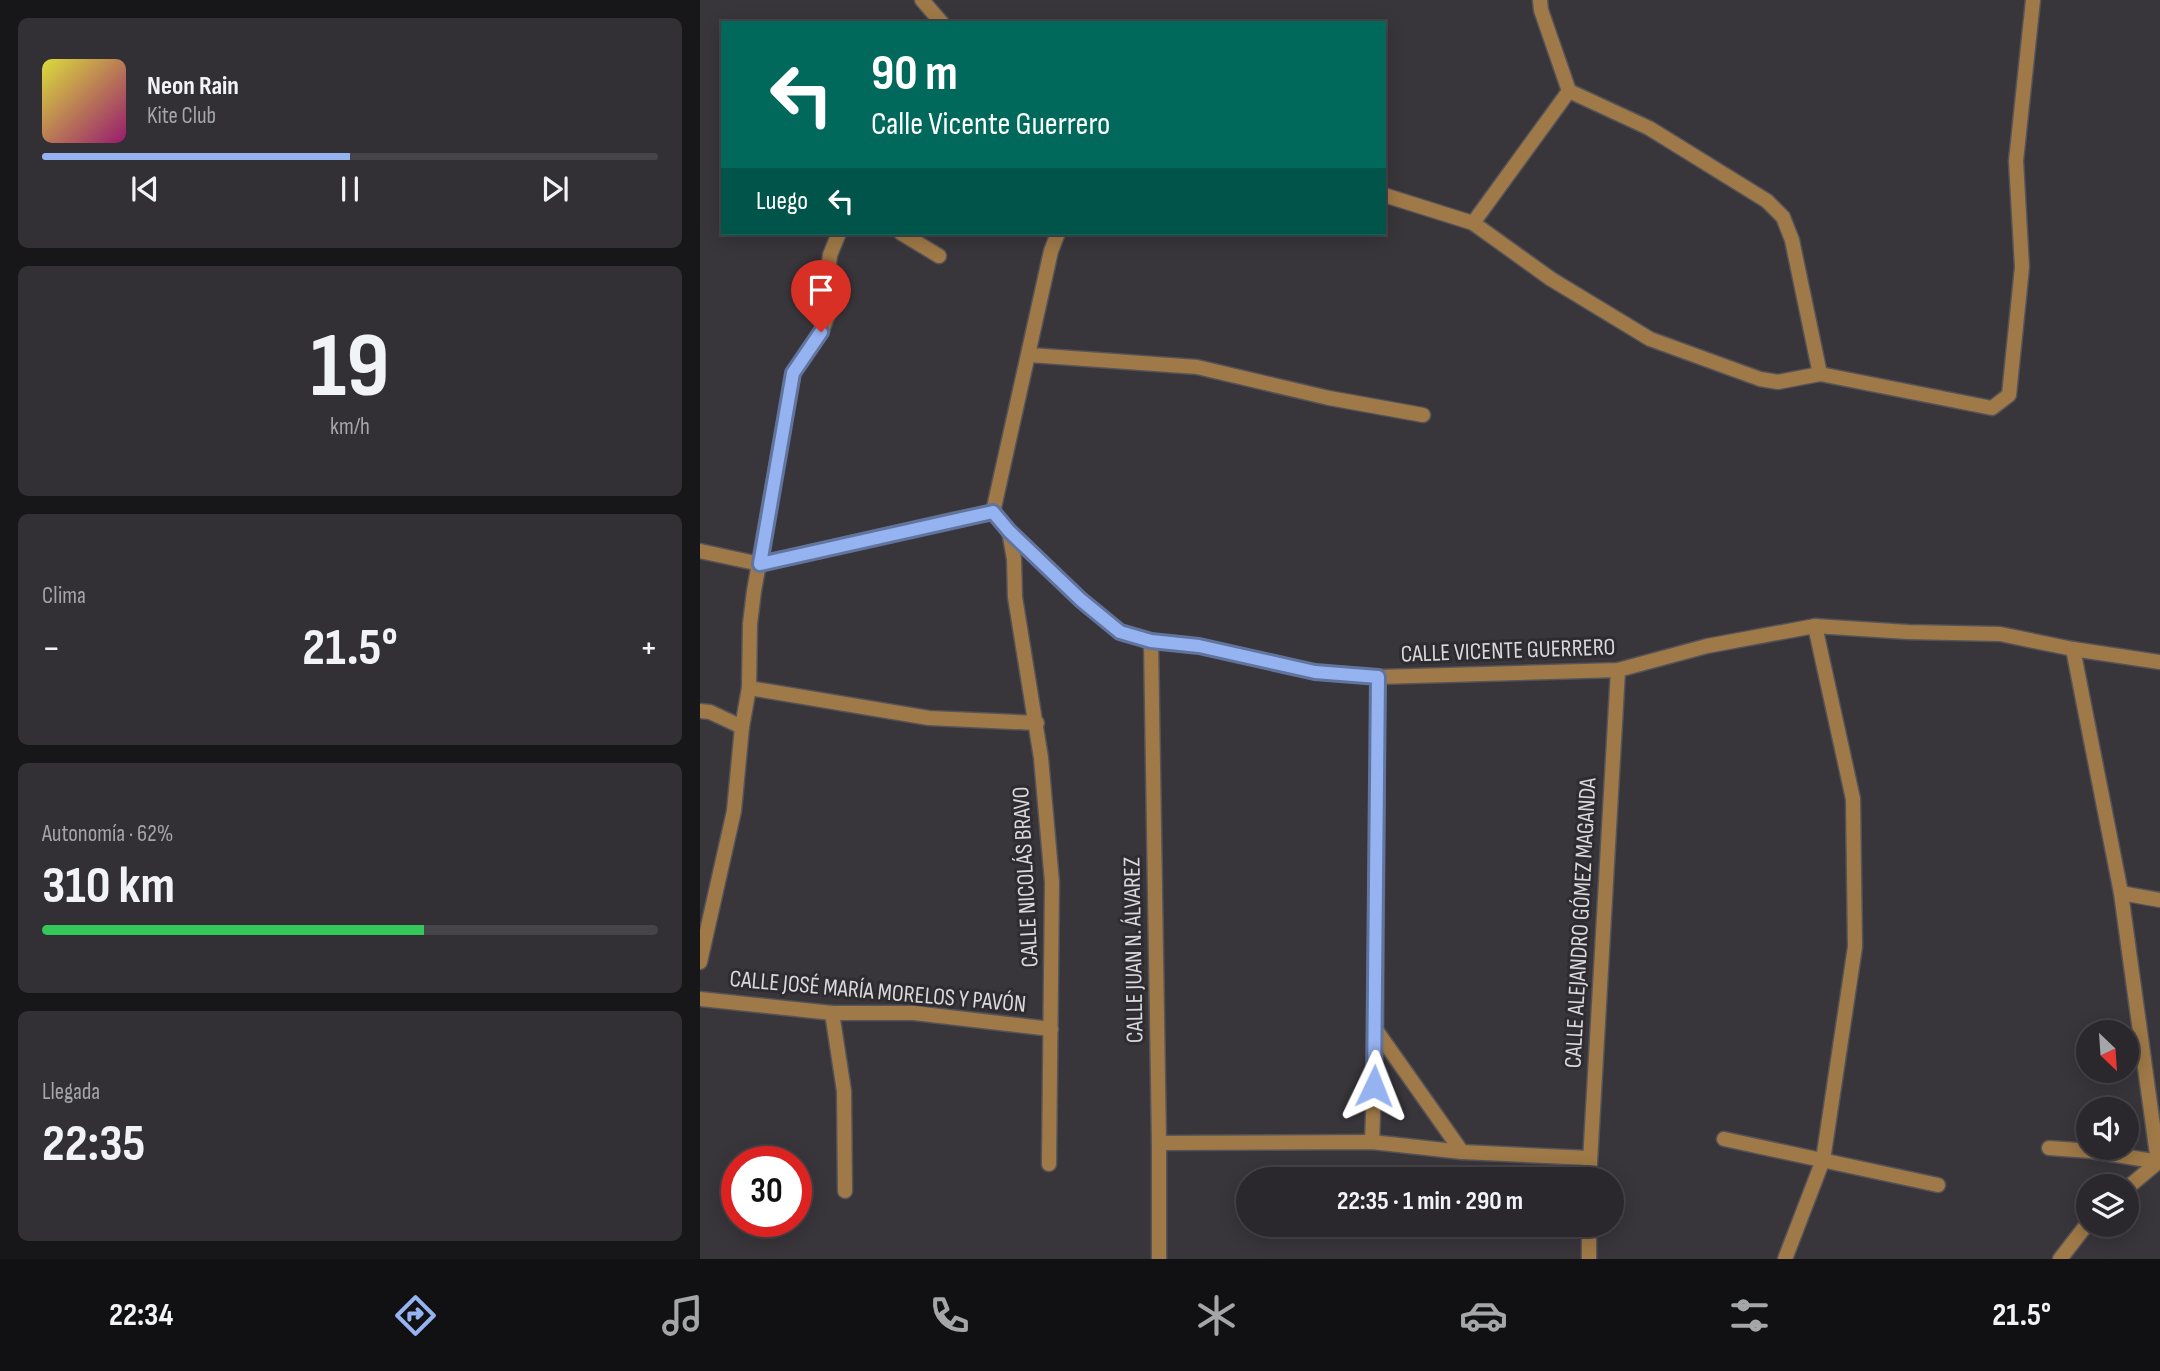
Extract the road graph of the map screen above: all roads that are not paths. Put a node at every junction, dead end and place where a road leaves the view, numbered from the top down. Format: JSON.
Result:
{"nodes":[{"id":1,"x":922,"y":0,"type":"edge"},
{"id":2,"x":1540,"y":0,"type":"edge"},
{"id":3,"x":2033,"y":0,"type":"edge"},
{"id":4,"x":940,"y":21,"type":"edge"},
{"id":5,"x":1569,"y":91,"type":"junction"},
{"id":6,"x":1386,"y":196,"type":"edge"},
{"id":7,"x":1473,"y":223,"type":"junction"},
{"id":8,"x":838,"y":235,"type":"edge"},
{"id":9,"x":904,"y":235,"type":"edge"},
{"id":10,"x":1057,"y":235,"type":"edge"},
{"id":11,"x":939,"y":256,"type":"dead end"},
{"id":12,"x":1030,"y":355,"type":"junction"},
{"id":13,"x":1820,"y":374,"type":"junction"},
{"id":14,"x":1423,"y":415,"type":"dead end"},
{"id":15,"x":993,"y":512,"type":"junction"},
{"id":16,"x":1009,"y":531,"type":"junction"},
{"id":17,"x":700,"y":551,"type":"edge"},
{"id":18,"x":760,"y":564,"type":"junction"},
{"id":19,"x":1815,"y":626,"type":"junction"},
{"id":20,"x":1151,"y":641,"type":"junction"},
{"id":21,"x":2073,"y":649,"type":"junction"},
{"id":22,"x":2160,"y":662,"type":"edge"},
{"id":23,"x":1618,"y":670,"type":"junction"},
{"id":24,"x":1378,"y":677,"type":"junction"},
{"id":25,"x":749,"y":688,"type":"junction"},
{"id":26,"x":700,"y":711,"type":"edge"},
{"id":27,"x":1037,"y":723,"type":"junction"},
{"id":28,"x":742,"y":727,"type":"junction"},
{"id":29,"x":2121,"y":893,"type":"junction"},
{"id":30,"x":2160,"y":900,"type":"edge"},
{"id":31,"x":700,"y":962,"type":"edge"},
{"id":32,"x":700,"y":999,"type":"edge"},
{"id":33,"x":832,"y":1013,"type":"junction"},
{"id":34,"x":1051,"y":1029,"type":"junction"},
{"id":35,"x":1376,"y":1030,"type":"junction"},
{"id":36,"x":1724,"y":1139,"type":"dead end"},
{"id":37,"x":1373,"y":1142,"type":"junction"},
{"id":38,"x":1159,"y":1143,"type":"junction"},
{"id":39,"x":2049,"y":1148,"type":"dead end"},
{"id":40,"x":1462,"y":1152,"type":"junction"},
{"id":41,"x":1589,"y":1158,"type":"junction"},
{"id":42,"x":1823,"y":1160,"type":"junction"},
{"id":43,"x":2159,"y":1162,"type":"edge"},
{"id":44,"x":1049,"y":1164,"type":"dead end"},
{"id":45,"x":1589,"y":1167,"type":"edge"},
{"id":46,"x":2139,"y":1178,"type":"edge"},
{"id":47,"x":1938,"y":1185,"type":"dead end"},
{"id":48,"x":845,"y":1191,"type":"dead end"},
{"id":49,"x":1589,"y":1237,"type":"edge"},
{"id":50,"x":2077,"y":1237,"type":"edge"},
{"id":51,"x":1159,"y":1259,"type":"edge"},
{"id":52,"x":1589,"y":1259,"type":"edge"},
{"id":53,"x":1785,"y":1259,"type":"edge"},
{"id":54,"x":2060,"y":1259,"type":"edge"}],
"edges":[{"from":1,"to":4,"type":"street"},
{"from":2,"to":5,"type":"street"},
{"from":3,"to":13,"type":"street"},
{"from":5,"to":7,"type":"street"},
{"from":5,"to":13,"type":"street"},
{"from":6,"to":7,"type":"street"},
{"from":7,"to":13,"type":"street"},
{"from":8,"to":18,"type":"street"},
{"from":9,"to":11,"type":"street"},
{"from":10,"to":12,"type":"street"},
{"from":12,"to":14,"type":"street"},
{"from":12,"to":15,"type":"street"},
{"from":15,"to":16,"type":"street","name":"CALLE VICENTE GUERRERO"},
{"from":15,"to":18,"type":"street"},
{"from":16,"to":20,"type":"street","name":"CALLE VICENTE GUERRERO"},
{"from":16,"to":27,"type":"street","name":"CALLE NICOLÁS BRAVO"},
{"from":17,"to":18,"type":"street"},
{"from":18,"to":25,"type":"street"},
{"from":19,"to":21,"type":"street","name":"CALLE VICENTE GUERRERO"},
{"from":19,"to":23,"type":"street","name":"CALLE VICENTE GUERRERO"},
{"from":19,"to":42,"type":"street"},
{"from":20,"to":24,"type":"street","name":"CALLE VICENTE GUERRERO"},
{"from":20,"to":38,"type":"street","name":"CALLE JUAN N. ÁLVAREZ"},
{"from":21,"to":22,"type":"street","name":"CALLE VICENTE GUERRERO"},
{"from":21,"to":29,"type":"street"},
{"from":23,"to":24,"type":"street","name":"CALLE VICENTE GUERRERO"},
{"from":23,"to":41,"type":"street","name":"CALLE ALEJANDRO GÓMEZ MAGANDA"},
{"from":24,"to":35,"type":"street"},
{"from":25,"to":27,"type":"street"},
{"from":25,"to":28,"type":"street"},
{"from":26,"to":28,"type":"street"},
{"from":27,"to":34,"type":"street","name":"CALLE NICOLÁS BRAVO"},
{"from":28,"to":31,"type":"street"},
{"from":29,"to":30,"type":"street"},
{"from":29,"to":43,"type":"street"},
{"from":32,"to":33,"type":"street","name":"CALLE JOSÉ MARÍA MORELOS Y PAVÓN"},
{"from":33,"to":34,"type":"street","name":"CALLE JOSÉ MARÍA MORELOS Y PAVÓN"},
{"from":33,"to":48,"type":"street"},
{"from":34,"to":44,"type":"street","name":"CALLE NICOLÁS BRAVO"},
{"from":35,"to":37,"type":"street"},
{"from":35,"to":40,"type":"street"},
{"from":36,"to":42,"type":"street"},
{"from":37,"to":38,"type":"street"},
{"from":37,"to":40,"type":"street"},
{"from":38,"to":51,"type":"street","name":"CALLE JUAN N. ÁLVAREZ"},
{"from":39,"to":43,"type":"street"},
{"from":40,"to":41,"type":"street"},
{"from":41,"to":45,"type":"street","name":"CALLE ALEJANDRO GÓMEZ MAGANDA"},
{"from":42,"to":47,"type":"street"},
{"from":42,"to":53,"type":"street"},
{"from":43,"to":46,"type":"street"},
{"from":49,"to":52,"type":"street"},
{"from":50,"to":54,"type":"street"}]}
